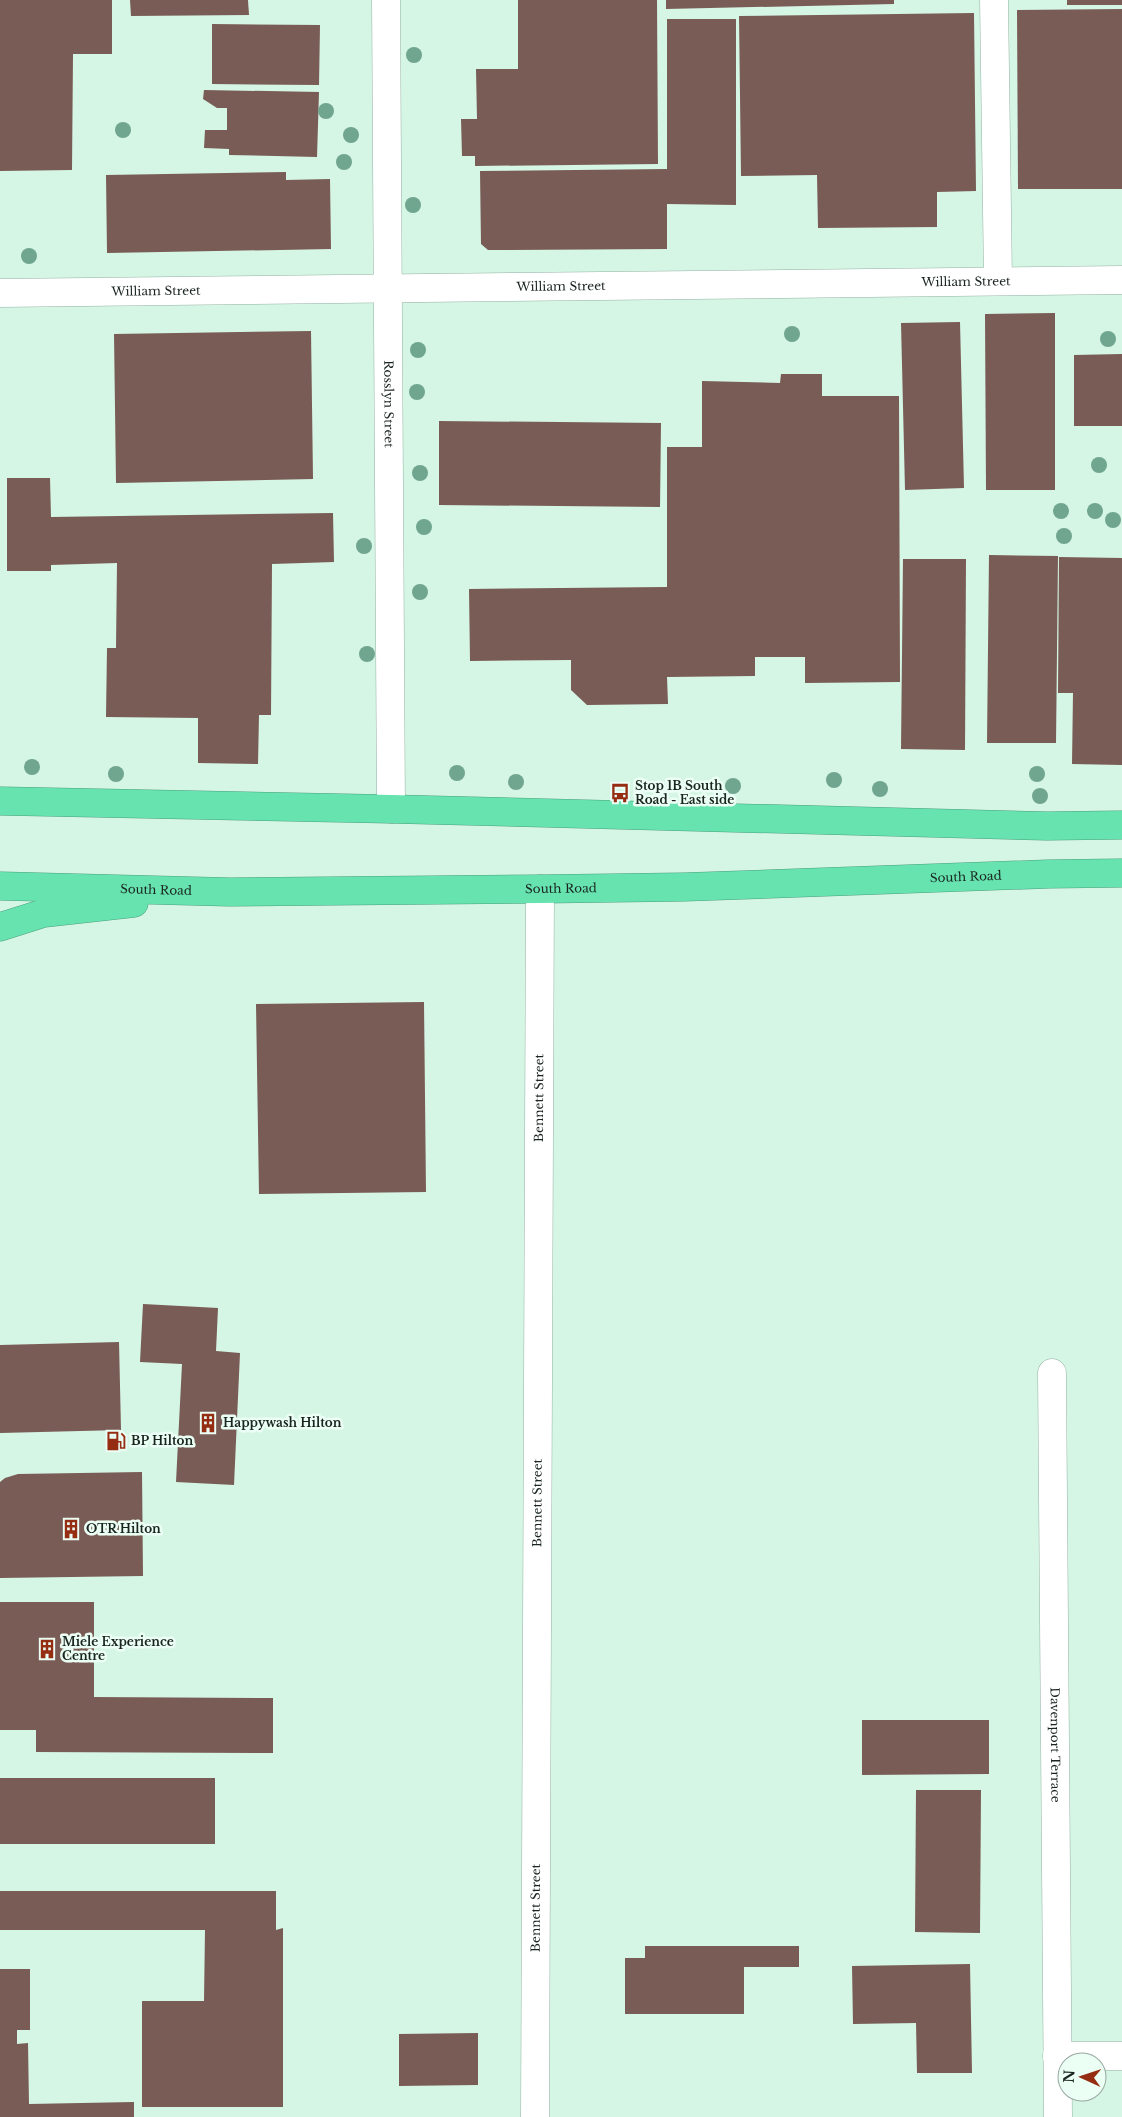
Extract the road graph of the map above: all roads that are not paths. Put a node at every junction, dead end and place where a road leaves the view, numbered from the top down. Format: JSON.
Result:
{"nodes":[{"id":1,"x":386,"y":0,"type":"edge"},
{"id":2,"x":994,"y":0,"type":"edge"},
{"id":3,"x":1122,"y":280,"type":"edge"},
{"id":4,"x":998,"y":282,"type":"junction"},
{"id":5,"x":388,"y":288,"type":"junction"},
{"id":6,"x":0,"y":293,"type":"edge"},
{"id":7,"x":1,"y":800,"type":"edge"},
{"id":8,"x":391,"y":809,"type":"junction"},
{"id":9,"x":1122,"y":825,"type":"edge"},
{"id":10,"x":1122,"y":873,"type":"edge"},
{"id":11,"x":0,"y":886,"type":"edge"},
{"id":12,"x":540,"y":889,"type":"junction"},
{"id":13,"x":230,"y":892,"type":"junction"},
{"id":14,"x":0,"y":927,"type":"edge"},
{"id":15,"x":1052,"y":1373,"type":"dead end"},
{"id":16,"x":1057,"y":2056,"type":"edge"},
{"id":17,"x":1107,"y":2056,"type":"edge"},
{"id":18,"x":1122,"y":2056,"type":"edge"},
{"id":19,"x":1058,"y":2102,"type":"edge"},
{"id":20,"x":535,"y":2117,"type":"edge"},
{"id":21,"x":1058,"y":2117,"type":"edge"}],
"edges":[{"from":1,"to":5,"type":"street","name":"Rosslyn Street"},
{"from":2,"to":4,"type":"street"},
{"from":3,"to":4,"type":"street","name":"William Street"},
{"from":4,"to":5,"type":"street","name":"William Street"},
{"from":5,"to":6,"type":"street","name":"William Street"},
{"from":5,"to":8,"type":"street","name":"Rosslyn Street"},
{"from":7,"to":8,"type":"highway"},
{"from":8,"to":9,"type":"highway"},
{"from":10,"to":12,"type":"highway","name":"South Road"},
{"from":11,"to":13,"type":"highway","name":"South Road"},
{"from":12,"to":13,"type":"highway","name":"South Road"},
{"from":12,"to":20,"type":"street","name":"Bennett Street"},
{"from":13,"to":14,"type":"highway"},
{"from":15,"to":16,"type":"street","name":"Davenport Terrace"},
{"from":17,"to":18,"type":"street"},
{"from":19,"to":21,"type":"street","name":"Davenport Terrace"}]}
